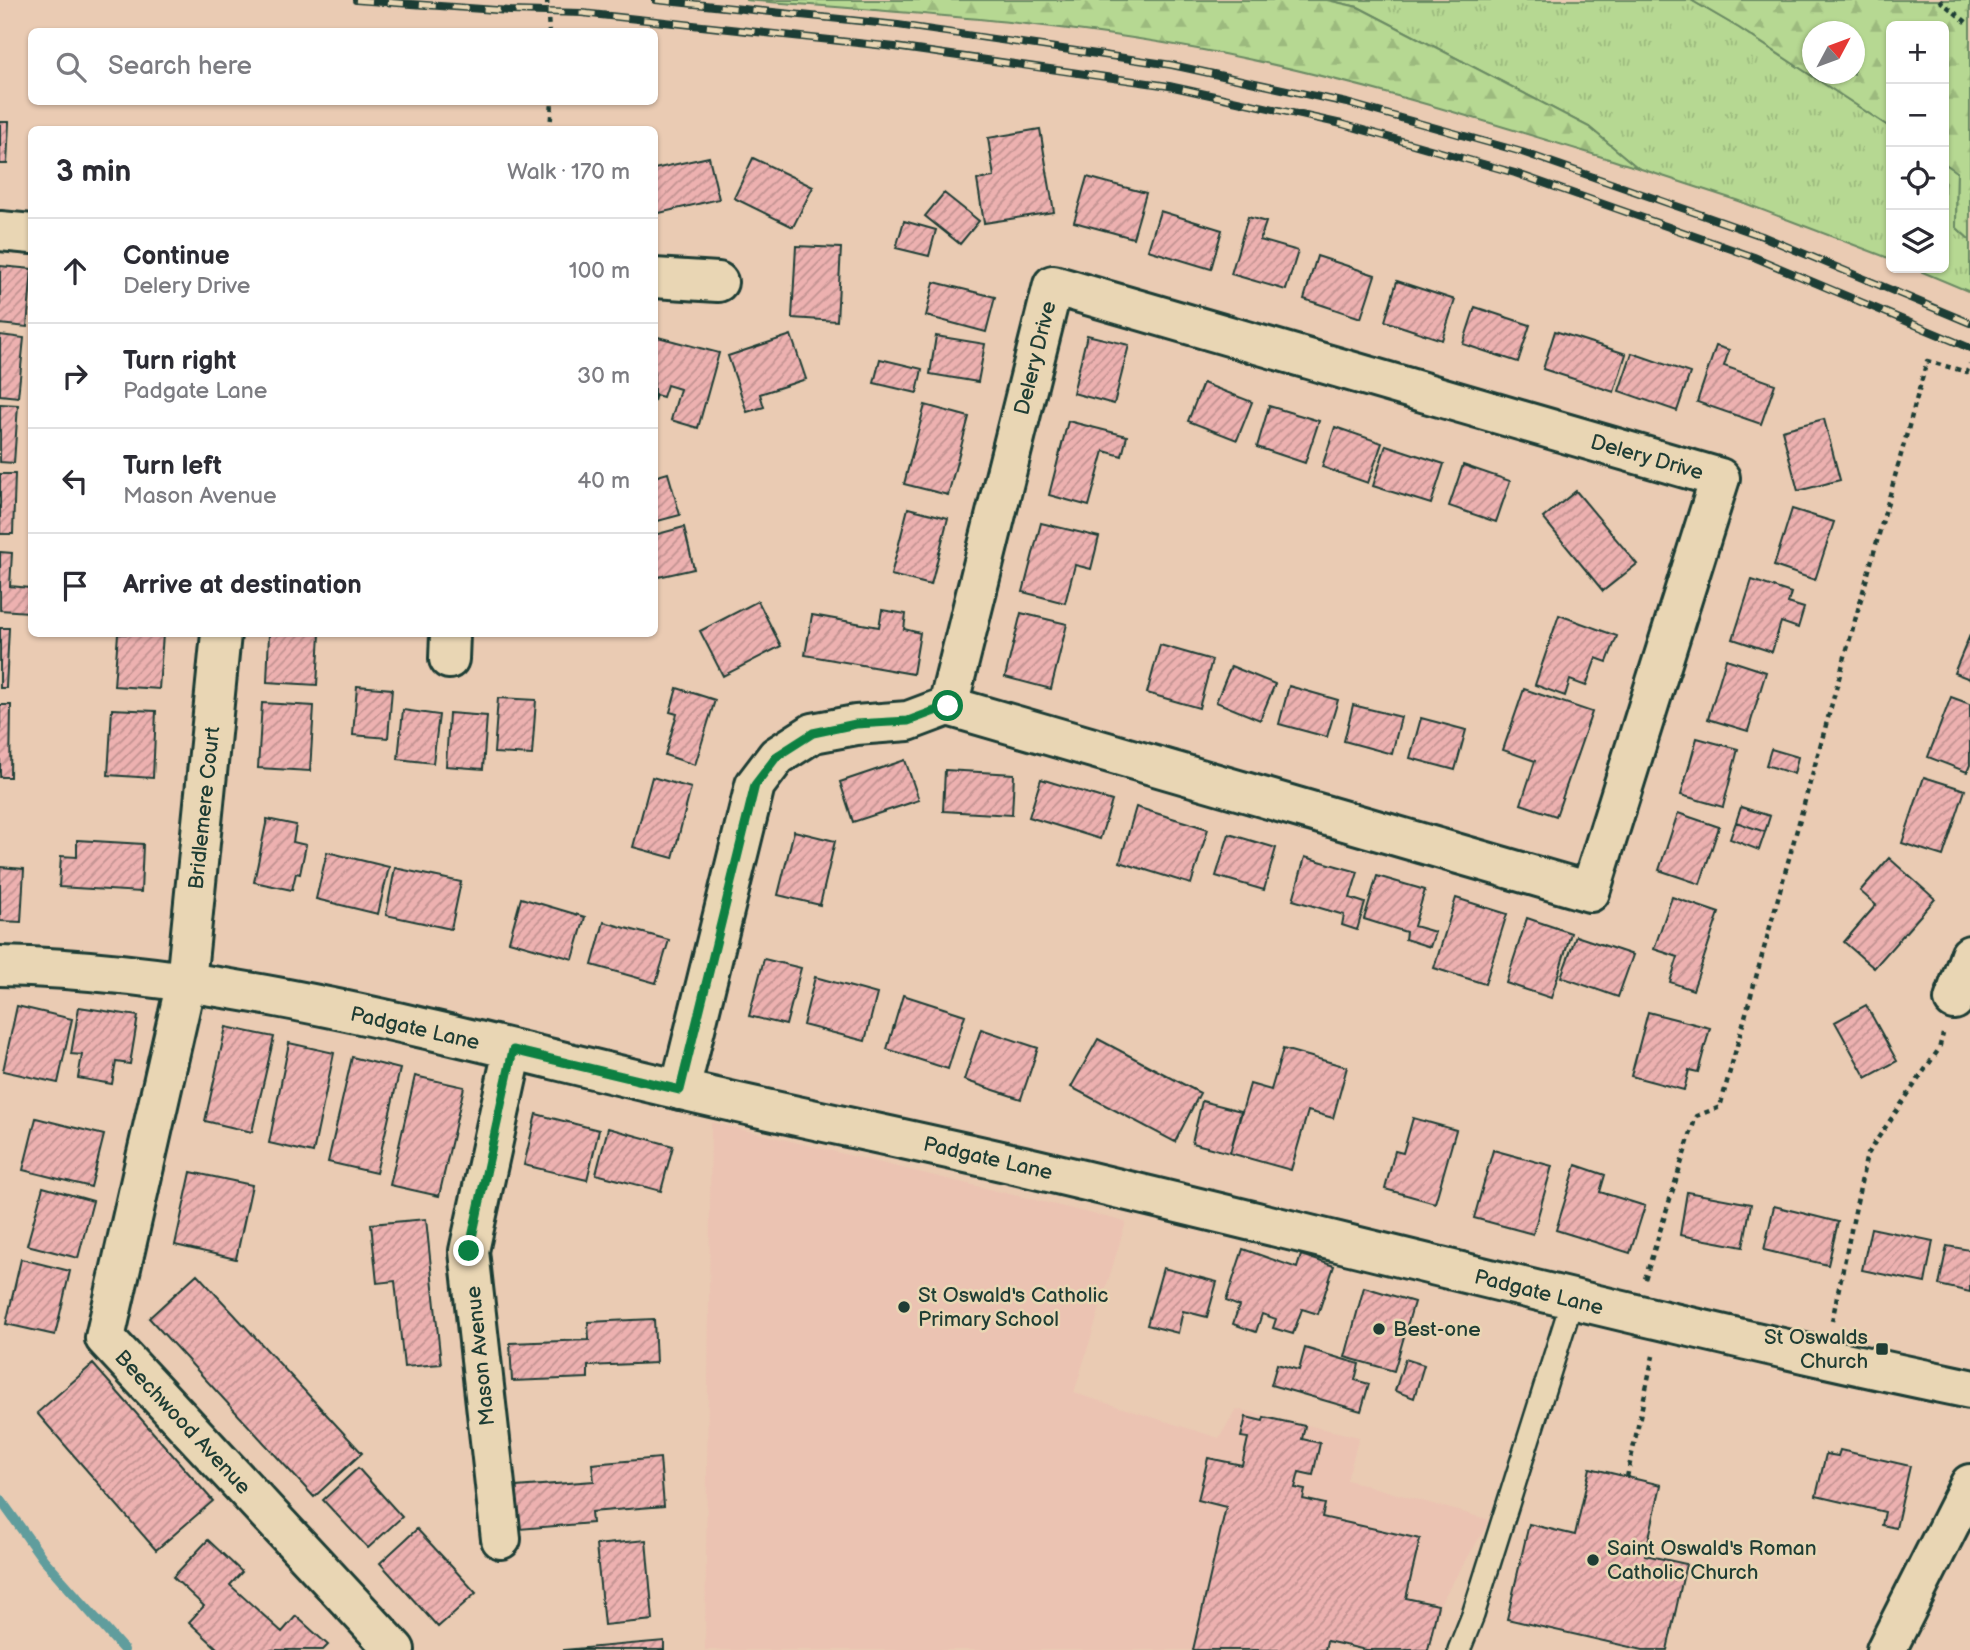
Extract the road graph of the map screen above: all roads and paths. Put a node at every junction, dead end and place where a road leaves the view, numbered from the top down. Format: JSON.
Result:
{"nodes":[{"id":1,"x":547,"y":0,"type":"edge"},
{"id":2,"x":1939,"y":0,"type":"edge"},
{"id":3,"x":1970,"y":24,"type":"edge"},
{"id":4,"x":550,"y":28,"type":"edge"},
{"id":5,"x":552,"y":105,"type":"edge"},
{"id":6,"x":551,"y":126,"type":"edge"},
{"id":7,"x":0,"y":231,"type":"edge"},
{"id":8,"x":28,"y":234,"type":"edge"},
{"id":9,"x":658,"y":278,"type":"edge"},
{"id":10,"x":718,"y":282,"type":"dead end"},
{"id":11,"x":1970,"y":363,"type":"edge"},
{"id":12,"x":221,"y":637,"type":"edge"},
{"id":13,"x":948,"y":706,"type":"junction"},
{"id":14,"x":1970,"y":955,"type":"edge"},
{"id":15,"x":0,"y":966,"type":"edge"},
{"id":16,"x":186,"y":982,"type":"junction"},
{"id":17,"x":1954,"y":1000,"type":"joint"},
{"id":18,"x":513,"y":1050,"type":"junction"},
{"id":19,"x":680,"y":1090,"type":"junction"},
{"id":20,"x":1572,"y":1301,"type":"junction"},
{"id":21,"x":1647,"y":1318,"type":"junction"},
{"id":22,"x":1824,"y":1359,"type":"junction"},
{"id":23,"x":1970,"y":1389,"type":"edge"},
{"id":24,"x":1627,"y":1477,"type":"dead end"},
{"id":25,"x":1970,"y":1484,"type":"edge"},
{"id":26,"x":501,"y":1539,"type":"dead end"},
{"id":27,"x":395,"y":1650,"type":"edge"},
{"id":28,"x":1460,"y":1650,"type":"edge"},
{"id":29,"x":1886,"y":1650,"type":"edge"}],
"edges":[{"from":1,"to":4,"type":"path"},
{"from":2,"to":3,"type":"path"},
{"from":5,"to":6,"type":"path"},
{"from":7,"to":8,"type":"street"},
{"from":9,"to":10,"type":"street"},
{"from":11,"to":21,"type":"path"},
{"from":12,"to":16,"type":"street","name":"Bridlemere Court"},
{"from":13,"to":13,"type":"street","name":"Delery Drive"},
{"from":13,"to":19,"type":"street"},
{"from":14,"to":17,"type":"street"},
{"from":15,"to":16,"type":"street","name":"Padgate Lane"},
{"from":16,"to":18,"type":"street","name":"Padgate Lane"},
{"from":16,"to":27,"type":"street","name":"Beechwood Avenue"},
{"from":17,"to":22,"type":"path"},
{"from":18,"to":19,"type":"street","name":"Padgate Lane"},
{"from":18,"to":26,"type":"street","name":"Mason Avenue"},
{"from":19,"to":20,"type":"street","name":"Padgate Lane"},
{"from":20,"to":21,"type":"street","name":"Padgate Lane"},
{"from":20,"to":28,"type":"lane"},
{"from":21,"to":22,"type":"street","name":"Padgate Lane"},
{"from":21,"to":24,"type":"path"},
{"from":22,"to":23,"type":"street","name":"Padgate Lane"},
{"from":25,"to":29,"type":"street"}]}
